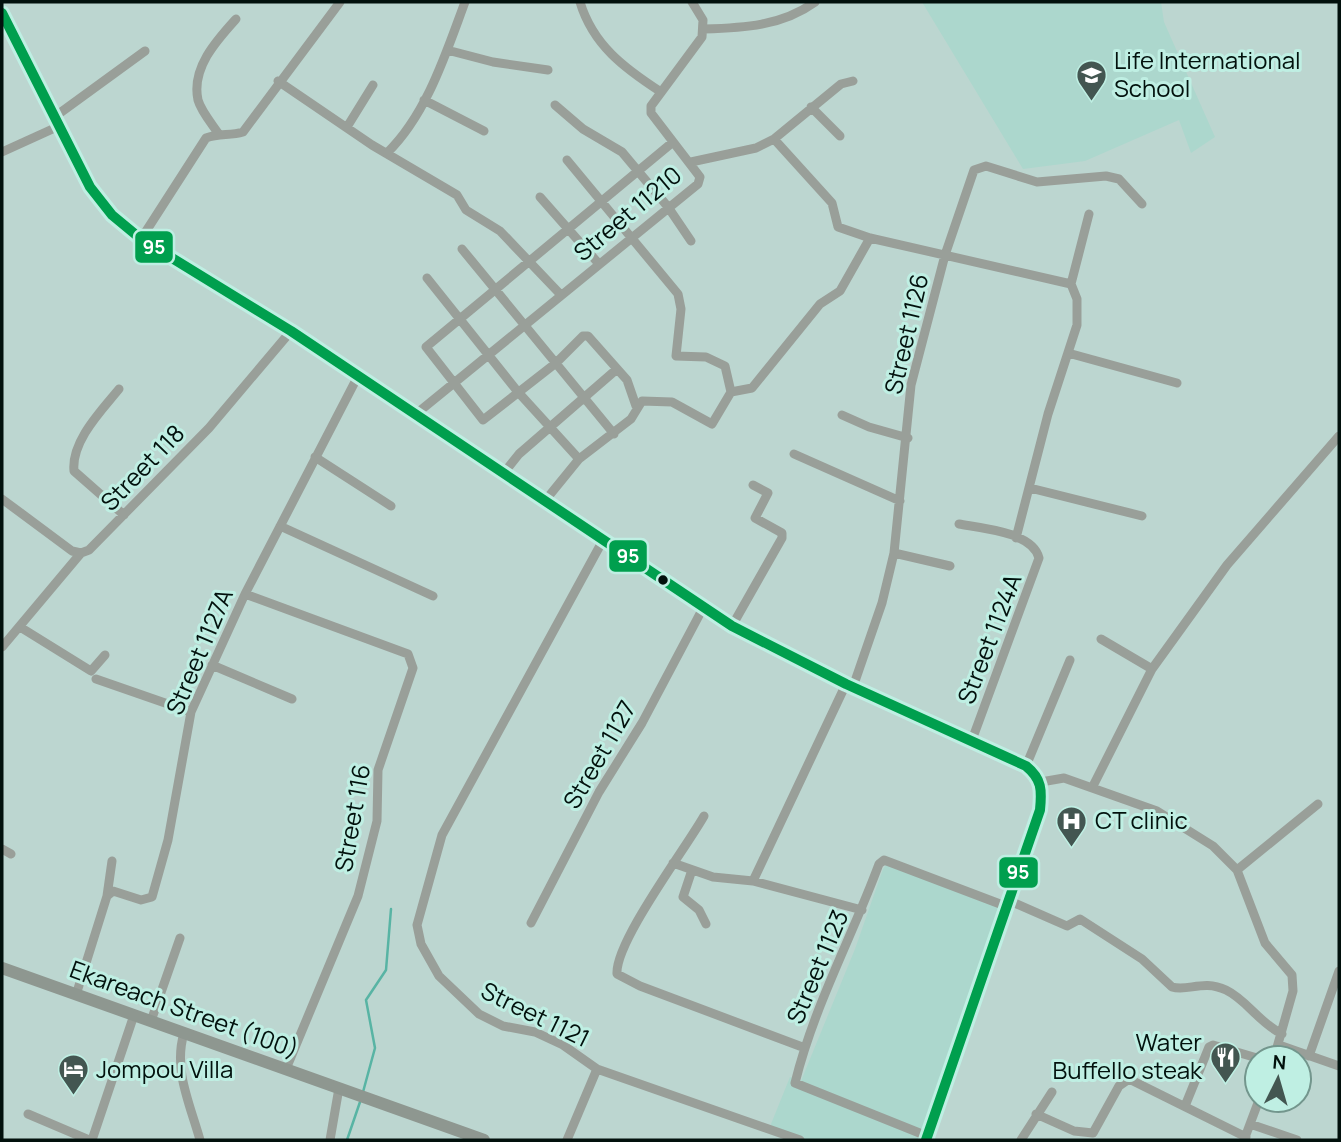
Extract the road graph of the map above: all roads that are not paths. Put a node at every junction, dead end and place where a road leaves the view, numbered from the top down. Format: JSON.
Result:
{"nodes":[{"id":1,"x":340,"y":2,"type":"edge"},
{"id":2,"x":465,"y":2,"type":"edge"},
{"id":3,"x":580,"y":2,"type":"edge"},
{"id":4,"x":692,"y":2,"type":"edge"},
{"id":5,"x":815,"y":2,"type":"edge"},
{"id":6,"x":2,"y":13,"type":"edge"},
{"id":7,"x":236,"y":19,"type":"dead end"},
{"id":8,"x":704,"y":29,"type":"junction"},
{"id":9,"x":447,"y":50,"type":"junction"},
{"id":10,"x":145,"y":51,"type":"dead end"},
{"id":11,"x":548,"y":70,"type":"dead end"},
{"id":12,"x":278,"y":81,"type":"junction"},
{"id":13,"x":853,"y":81,"type":"dead end"},
{"id":14,"x":373,"y":85,"type":"dead end"},
{"id":15,"x":661,"y":92,"type":"junction"},
{"id":16,"x":424,"y":100,"type":"junction"},
{"id":17,"x":555,"y":105,"type":"dead end"},
{"id":18,"x":811,"y":107,"type":"junction"},
{"id":19,"x":55,"y":122,"type":"junction"},
{"id":20,"x":347,"y":127,"type":"junction"},
{"id":21,"x":484,"y":131,"type":"dead end"},
{"id":22,"x":218,"y":133,"type":"junction"},
{"id":23,"x":840,"y":136,"type":"dead end"},
{"id":24,"x":774,"y":139,"type":"junction"},
{"id":25,"x":673,"y":142,"type":"junction"},
{"id":26,"x":2,"y":152,"type":"edge"},
{"id":27,"x":387,"y":153,"type":"junction"},
{"id":28,"x":567,"y":160,"type":"dead end"},
{"id":29,"x":691,"y":162,"type":"junction"},
{"id":30,"x":638,"y":171,"type":"junction"},
{"id":31,"x":540,"y":197,"type":"dead end"},
{"id":32,"x":602,"y":200,"type":"junction"},
{"id":33,"x":1142,"y":204,"type":"dead end"},
{"id":34,"x":668,"y":207,"type":"junction"},
{"id":35,"x":1088,"y":214,"type":"dead end"},
{"id":36,"x":568,"y":229,"type":"junction"},
{"id":37,"x":630,"y":238,"type":"junction"},
{"id":38,"x":870,"y":238,"type":"junction"},
{"id":39,"x":141,"y":239,"type":"junction"},
{"id":40,"x":691,"y":241,"type":"dead end"},
{"id":41,"x":462,"y":249,"type":"dead end"},
{"id":42,"x":945,"y":255,"type":"junction"},
{"id":43,"x":531,"y":260,"type":"junction"},
{"id":44,"x":599,"y":264,"type":"junction"},
{"id":45,"x":427,"y":278,"type":"dead end"},
{"id":46,"x":1071,"y":284,"type":"junction"},
{"id":47,"x":496,"y":289,"type":"junction"},
{"id":48,"x":561,"y":295,"type":"junction"},
{"id":49,"x":461,"y":319,"type":"junction"},
{"id":50,"x":526,"y":324,"type":"junction"},
{"id":51,"x":290,"y":331,"type":"junction"},
{"id":52,"x":490,"y":353,"type":"junction"},
{"id":53,"x":1068,"y":353,"type":"junction"},
{"id":54,"x":556,"y":363,"type":"junction"},
{"id":55,"x":617,"y":369,"type":"junction"},
{"id":56,"x":358,"y":376,"type":"junction"},
{"id":57,"x":453,"y":382,"type":"junction"},
{"id":58,"x":1177,"y":383,"type":"dead end"},
{"id":59,"x":119,"y":388,"type":"dead end"},
{"id":60,"x":518,"y":392,"type":"junction"},
{"id":61,"x":730,"y":392,"type":"junction"},
{"id":62,"x":586,"y":397,"type":"junction"},
{"id":63,"x":636,"y":406,"type":"junction"},
{"id":64,"x":416,"y":414,"type":"junction"},
{"id":65,"x":842,"y":415,"type":"dead end"},
{"id":66,"x":549,"y":428,"type":"junction"},
{"id":67,"x":614,"y":434,"type":"junction"},
{"id":68,"x":1339,"y":436,"type":"edge"},
{"id":69,"x":908,"y":438,"type":"junction"},
{"id":70,"x":794,"y":454,"type":"dead end"},
{"id":71,"x":315,"y":457,"type":"junction"},
{"id":72,"x":579,"y":459,"type":"junction"},
{"id":73,"x":503,"y":474,"type":"junction"},
{"id":74,"x":753,"y":485,"type":"dead end"},
{"id":75,"x":1030,"y":488,"type":"junction"},
{"id":76,"x":2,"y":499,"type":"edge"},
{"id":77,"x":900,"y":501,"type":"junction"},
{"id":78,"x":544,"y":502,"type":"junction"},
{"id":79,"x":391,"y":506,"type":"dead end"},
{"id":80,"x":124,"y":515,"type":"junction"},
{"id":81,"x":1142,"y":516,"type":"dead end"},
{"id":82,"x":958,"y":524,"type":"dead end"},
{"id":83,"x":280,"y":526,"type":"junction"},
{"id":84,"x":1016,"y":538,"type":"junction"},
{"id":85,"x":602,"y":542,"type":"junction"},
{"id":86,"x":81,"y":553,"type":"junction"},
{"id":87,"x":894,"y":553,"type":"junction"},
{"id":88,"x":950,"y":566,"type":"dead end"},
{"id":89,"x":245,"y":594,"type":"junction"},
{"id":90,"x":433,"y":596,"type":"dead end"},
{"id":91,"x":703,"y":608,"type":"junction"},
{"id":92,"x":732,"y":626,"type":"junction"},
{"id":93,"x":20,"y":627,"type":"junction"},
{"id":94,"x":1101,"y":639,"type":"dead end"},
{"id":95,"x":2,"y":647,"type":"edge"},
{"id":96,"x":105,"y":655,"type":"dead end"},
{"id":97,"x":1070,"y":660,"type":"dead end"},
{"id":98,"x":212,"y":665,"type":"junction"},
{"id":99,"x":1152,"y":669,"type":"junction"},
{"id":100,"x":96,"y":679,"type":"dead end"},
{"id":101,"x":850,"y":686,"type":"junction"},
{"id":102,"x":292,"y":699,"type":"dead end"},
{"id":103,"x":191,"y":712,"type":"junction"},
{"id":104,"x":972,"y":740,"type":"junction"},
{"id":105,"x":1026,"y":766,"type":"junction"},
{"id":106,"x":1041,"y":782,"type":"junction"},
{"id":107,"x":1092,"y":789,"type":"junction"},
{"id":108,"x":1318,"y":804,"type":"dead end"},
{"id":109,"x":704,"y":816,"type":"dead end"},
{"id":110,"x":112,"y":862,"type":"dead end"},
{"id":111,"x":673,"y":863,"type":"junction"},
{"id":112,"x":692,"y":870,"type":"junction"},
{"id":113,"x":1237,"y":870,"type":"junction"},
{"id":114,"x":753,"y":881,"type":"junction"},
{"id":115,"x":107,"y":896,"type":"junction"},
{"id":116,"x":1009,"y":904,"type":"junction"},
{"id":117,"x":862,"y":910,"type":"junction"},
{"id":118,"x":531,"y":923,"type":"dead end"},
{"id":119,"x":706,"y":924,"type":"dead end"},
{"id":120,"x":180,"y":938,"type":"dead end"},
{"id":121,"x":2,"y":968,"type":"edge"},
{"id":122,"x":1339,"y":971,"type":"edge"},
{"id":123,"x":76,"y":995,"type":"junction"},
{"id":124,"x":134,"y":1015,"type":"junction"},
{"id":125,"x":151,"y":1021,"type":"junction"},
{"id":126,"x":184,"y":1033,"type":"junction"},
{"id":127,"x":1282,"y":1034,"type":"junction"},
{"id":128,"x":1279,"y":1044,"type":"edge"},
{"id":129,"x":1313,"y":1045,"type":"edge"},
{"id":130,"x":805,"y":1048,"type":"junction"},
{"id":131,"x":1243,"y":1054,"type":"edge"},
{"id":132,"x":1313,"y":1057,"type":"edge"},
{"id":133,"x":1339,"y":1066,"type":"edge"},
{"id":134,"x":286,"y":1069,"type":"junction"},
{"id":135,"x":597,"y":1069,"type":"junction"},
{"id":136,"x":346,"y":1090,"type":"junction"},
{"id":137,"x":1052,"y":1092,"type":"dead end"},
{"id":138,"x":1185,"y":1106,"type":"junction"},
{"id":139,"x":28,"y":1114,"type":"dead end"},
{"id":140,"x":1036,"y":1114,"type":"junction"},
{"id":141,"x":1254,"y":1114,"type":"edge"},
{"id":142,"x":1250,"y":1124,"type":"junction"},
{"id":143,"x":927,"y":1138,"type":"edge"},
{"id":144,"x":1245,"y":1138,"type":"edge"},
{"id":145,"x":90,"y":1140,"type":"edge"},
{"id":146,"x":197,"y":1140,"type":"edge"},
{"id":147,"x":330,"y":1140,"type":"edge"},
{"id":148,"x":484,"y":1140,"type":"edge"},
{"id":149,"x":567,"y":1140,"type":"edge"},
{"id":150,"x":800,"y":1140,"type":"edge"},
{"id":151,"x":1021,"y":1140,"type":"edge"},
{"id":152,"x":1297,"y":1140,"type":"edge"}],
"edges":[{"from":1,"to":12,"type":"street"},
{"from":2,"to":9,"type":"street"},
{"from":3,"to":15,"type":"street"},
{"from":4,"to":8,"type":"street"},
{"from":5,"to":8,"type":"street"},
{"from":6,"to":19,"type":"main road"},
{"from":7,"to":22,"type":"street"},
{"from":8,"to":15,"type":"street"},
{"from":9,"to":11,"type":"street"},
{"from":9,"to":16,"type":"street"},
{"from":10,"to":19,"type":"street"},
{"from":12,"to":20,"type":"street"},
{"from":12,"to":22,"type":"street"},
{"from":13,"to":18,"type":"street"},
{"from":14,"to":20,"type":"street"},
{"from":15,"to":25,"type":"street","name":"Street 11210"},
{"from":16,"to":21,"type":"street"},
{"from":16,"to":27,"type":"street"},
{"from":17,"to":30,"type":"street"},
{"from":18,"to":23,"type":"street"},
{"from":18,"to":24,"type":"street"},
{"from":19,"to":26,"type":"street"},
{"from":19,"to":39,"type":"main road"},
{"from":20,"to":27,"type":"street"},
{"from":22,"to":39,"type":"street"},
{"from":24,"to":29,"type":"street"},
{"from":24,"to":38,"type":"street"},
{"from":25,"to":29,"type":"street","name":"Street 11210"},
{"from":25,"to":30,"type":"street"},
{"from":27,"to":43,"type":"street"},
{"from":28,"to":32,"type":"street"},
{"from":29,"to":34,"type":"street","name":"Street 11210"},
{"from":30,"to":32,"type":"street"},
{"from":30,"to":34,"type":"street"},
{"from":31,"to":36,"type":"street"},
{"from":32,"to":36,"type":"street"},
{"from":32,"to":37,"type":"street"},
{"from":33,"to":42,"type":"street","name":"Street 1126"},
{"from":34,"to":37,"type":"street","name":"Street 11210"},
{"from":34,"to":40,"type":"street"},
{"from":35,"to":46,"type":"street"},
{"from":36,"to":43,"type":"street"},
{"from":36,"to":44,"type":"street"},
{"from":37,"to":44,"type":"street","name":"Street 11210"},
{"from":37,"to":61,"type":"street"},
{"from":38,"to":42,"type":"street"},
{"from":38,"to":61,"type":"street"},
{"from":39,"to":51,"type":"main road"},
{"from":41,"to":47,"type":"street"},
{"from":42,"to":46,"type":"street"},
{"from":42,"to":69,"type":"street","name":"Street 1126"},
{"from":43,"to":47,"type":"street"},
{"from":43,"to":48,"type":"street"},
{"from":44,"to":48,"type":"street","name":"Street 11210"},
{"from":45,"to":49,"type":"street"},
{"from":46,"to":53,"type":"street"},
{"from":47,"to":49,"type":"street"},
{"from":47,"to":50,"type":"street"},
{"from":48,"to":50,"type":"street","name":"Street 11210"},
{"from":49,"to":52,"type":"street"},
{"from":49,"to":57,"type":"street"},
{"from":50,"to":52,"type":"street","name":"Street 11210"},
{"from":50,"to":54,"type":"street"},
{"from":51,"to":56,"type":"main road"},
{"from":51,"to":80,"type":"street","name":"Street 118"},
{"from":52,"to":57,"type":"street","name":"Street 11210"},
{"from":52,"to":60,"type":"street"},
{"from":53,"to":58,"type":"street"},
{"from":53,"to":75,"type":"street"},
{"from":54,"to":55,"type":"street"},
{"from":54,"to":60,"type":"street"},
{"from":54,"to":62,"type":"street"},
{"from":55,"to":62,"type":"street"},
{"from":55,"to":63,"type":"street"},
{"from":56,"to":64,"type":"main road"},
{"from":56,"to":71,"type":"street","name":"Street 1127A"},
{"from":57,"to":60,"type":"street"},
{"from":57,"to":64,"type":"street","name":"Street 11210"},
{"from":59,"to":80,"type":"street"},
{"from":60,"to":66,"type":"street"},
{"from":61,"to":63,"type":"street"},
{"from":62,"to":66,"type":"street"},
{"from":62,"to":67,"type":"street"},
{"from":63,"to":67,"type":"street"},
{"from":64,"to":73,"type":"main road"},
{"from":65,"to":69,"type":"street"},
{"from":66,"to":72,"type":"street"},
{"from":66,"to":73,"type":"street"},
{"from":67,"to":72,"type":"street"},
{"from":68,"to":99,"type":"street"},
{"from":69,"to":77,"type":"street","name":"Street 1126"},
{"from":70,"to":77,"type":"street"},
{"from":71,"to":79,"type":"street"},
{"from":71,"to":83,"type":"street","name":"Street 1127A"},
{"from":72,"to":78,"type":"street"},
{"from":73,"to":78,"type":"main road"},
{"from":74,"to":92,"type":"street"},
{"from":75,"to":81,"type":"street"},
{"from":75,"to":84,"type":"street"},
{"from":76,"to":86,"type":"street"},
{"from":77,"to":87,"type":"street","name":"Street 1126"},
{"from":78,"to":85,"type":"main road"},
{"from":80,"to":86,"type":"street","name":"Street 118"},
{"from":82,"to":84,"type":"street","name":"Street 1124A"},
{"from":83,"to":89,"type":"street","name":"Street 1127A"},
{"from":83,"to":90,"type":"street"},
{"from":84,"to":104,"type":"street","name":"Street 1124A"},
{"from":85,"to":91,"type":"main road"},
{"from":85,"to":135,"type":"street","name":"Street 1121"},
{"from":86,"to":93,"type":"street","name":"Street 118"},
{"from":87,"to":88,"type":"street"},
{"from":87,"to":101,"type":"street","name":"Street 1126"},
{"from":89,"to":98,"type":"street","name":"Street 1127A"},
{"from":89,"to":134,"type":"street","name":"Street 116"},
{"from":91,"to":92,"type":"main road"},
{"from":91,"to":118,"type":"street","name":"Street 1127"},
{"from":92,"to":101,"type":"main road"},
{"from":93,"to":95,"type":"street","name":"Street 118"},
{"from":93,"to":96,"type":"street"},
{"from":94,"to":99,"type":"street"},
{"from":97,"to":105,"type":"street"},
{"from":98,"to":102,"type":"street"},
{"from":98,"to":103,"type":"street","name":"Street 1127A"},
{"from":99,"to":107,"type":"street"},
{"from":100,"to":103,"type":"street"},
{"from":101,"to":104,"type":"main road"},
{"from":101,"to":114,"type":"street","name":"Street 1126"},
{"from":103,"to":115,"type":"street","name":"Street 1127A"},
{"from":104,"to":105,"type":"main road"},
{"from":105,"to":106,"type":"main road"},
{"from":106,"to":107,"type":"street"},
{"from":106,"to":116,"type":"main road"},
{"from":107,"to":113,"type":"street"},
{"from":108,"to":113,"type":"street"},
{"from":109,"to":111,"type":"street"},
{"from":110,"to":115,"type":"street"},
{"from":111,"to":112,"type":"street"},
{"from":111,"to":130,"type":"street"},
{"from":112,"to":114,"type":"street"},
{"from":112,"to":119,"type":"street"},
{"from":113,"to":127,"type":"street"},
{"from":114,"to":117,"type":"street"},
{"from":115,"to":123,"type":"street"},
{"from":116,"to":117,"type":"street","name":"Street 1123"},
{"from":116,"to":127,"type":"street","name":"Street 1123"},
{"from":116,"to":143,"type":"main road"},
{"from":117,"to":130,"type":"street","name":"Street 1123"},
{"from":120,"to":125,"type":"street"},
{"from":121,"to":123,"type":"main road","name":"Ekareach Street (100)"},
{"from":122,"to":129,"type":"street"},
{"from":123,"to":124,"type":"main road","name":"Ekareach Street (100)"},
{"from":124,"to":125,"type":"main road","name":"Ekareach Street (100)"},
{"from":124,"to":145,"type":"street"},
{"from":125,"to":126,"type":"main road","name":"Ekareach Street (100)"},
{"from":126,"to":134,"type":"main road","name":"Ekareach Street (100)"},
{"from":126,"to":146,"type":"street"},
{"from":127,"to":128,"type":"street"},
{"from":130,"to":143,"type":"street","name":"Street 1123"},
{"from":131,"to":138,"type":"street"},
{"from":132,"to":133,"type":"street"},
{"from":134,"to":136,"type":"main road","name":"Ekareach Street (100)"},
{"from":135,"to":149,"type":"street"},
{"from":135,"to":150,"type":"street","name":"Street 1121"},
{"from":136,"to":147,"type":"street"},
{"from":136,"to":148,"type":"main road","name":"Ekareach Street (100)"},
{"from":137,"to":140,"type":"street"},
{"from":138,"to":140,"type":"street"},
{"from":138,"to":144,"type":"street"},
{"from":139,"to":145,"type":"street"},
{"from":140,"to":151,"type":"street"},
{"from":141,"to":142,"type":"street"},
{"from":142,"to":144,"type":"street"},
{"from":142,"to":152,"type":"street"}]}
